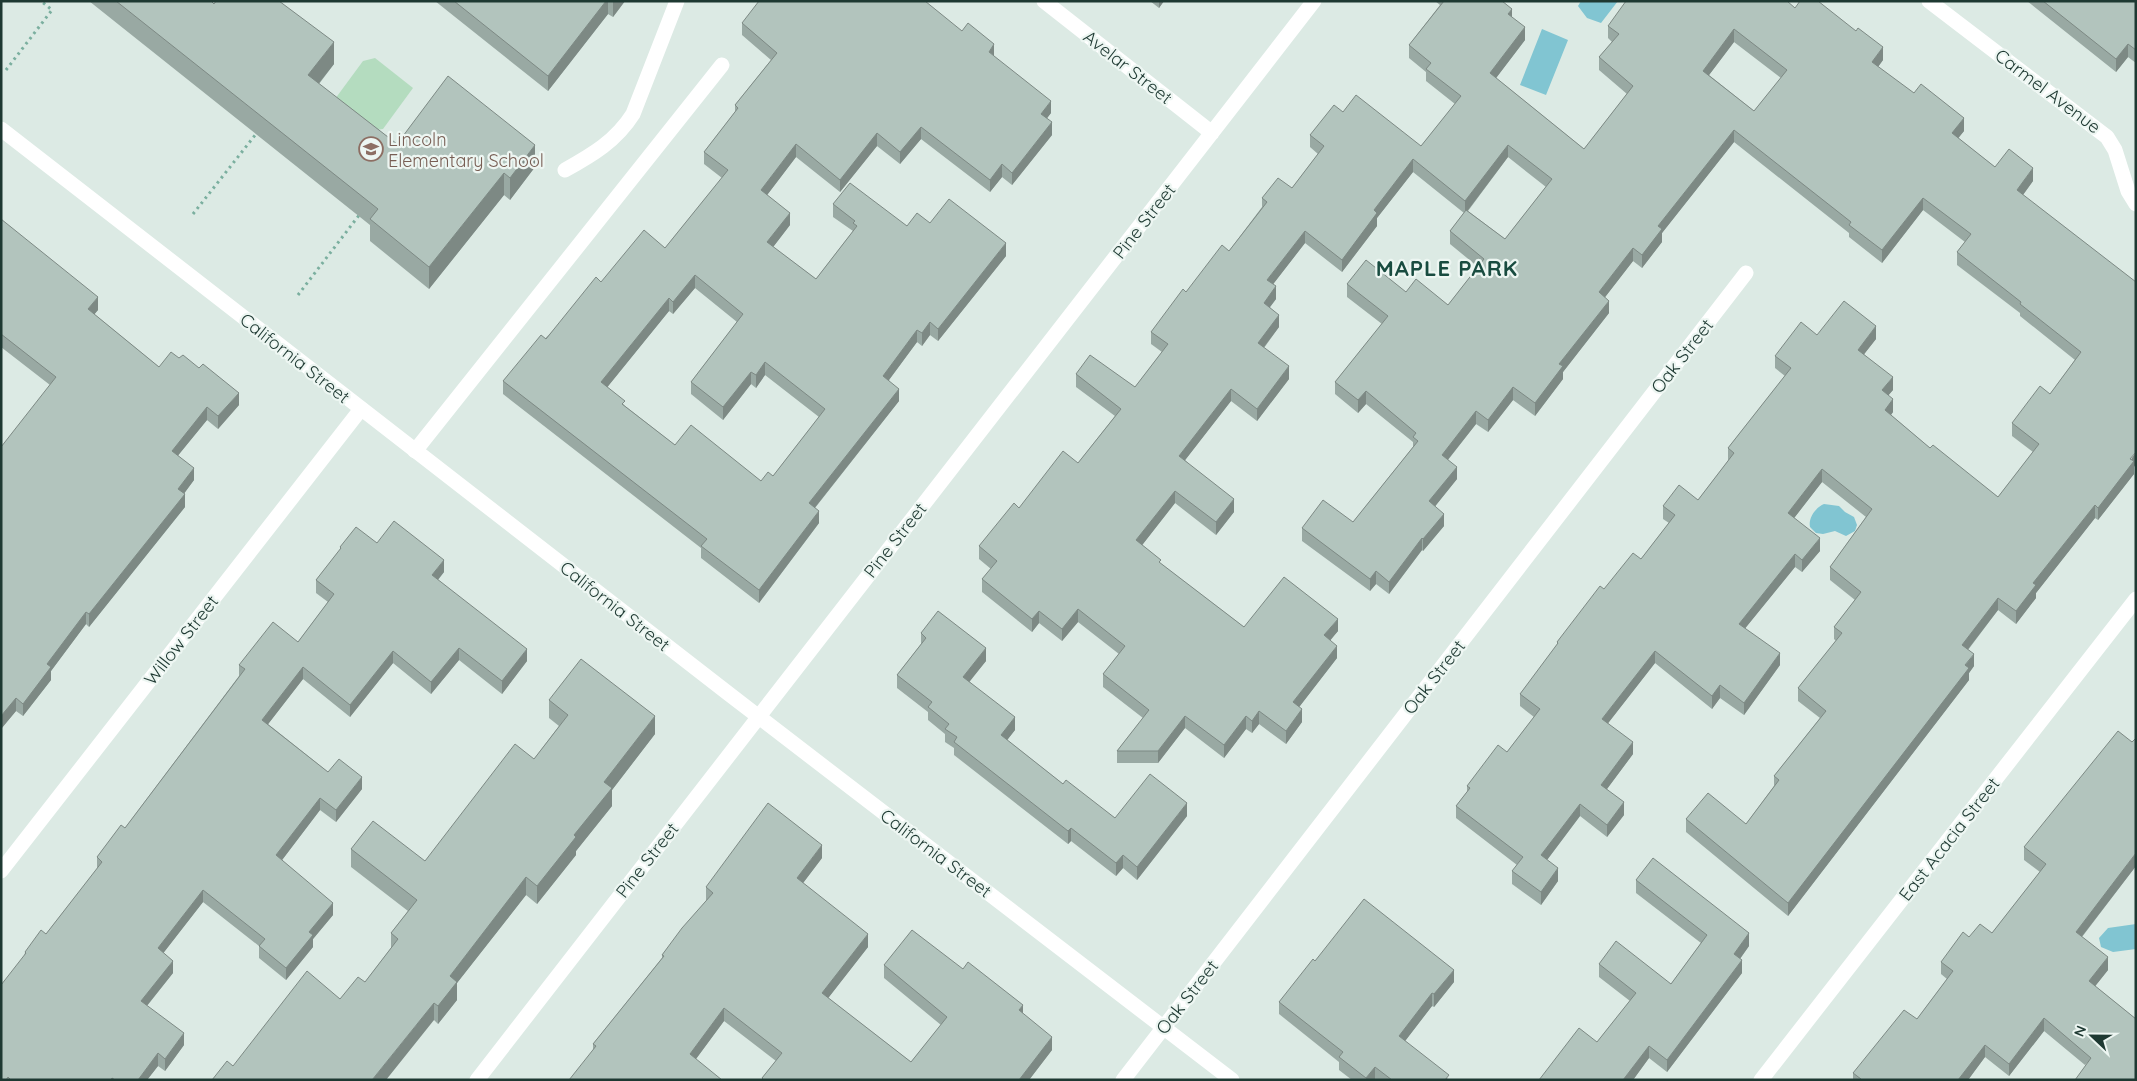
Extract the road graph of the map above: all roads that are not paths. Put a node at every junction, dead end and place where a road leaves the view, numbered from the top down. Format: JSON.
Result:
{"nodes":[{"id":1,"x":678,"y":1,"type":"edge"},
{"id":2,"x":1044,"y":1,"type":"edge"},
{"id":3,"x":1314,"y":1,"type":"edge"},
{"id":4,"x":1929,"y":1,"type":"edge"},
{"id":5,"x":722,"y":64,"type":"dead end"},
{"id":6,"x":1,"y":129,"type":"edge"},
{"id":7,"x":1212,"y":133,"type":"junction"},
{"id":8,"x":564,"y":170,"type":"dead end"},
{"id":9,"x":2136,"y":204,"type":"edge"},
{"id":10,"x":1746,"y":273,"type":"dead end"},
{"id":11,"x":361,"y":409,"type":"junction"},
{"id":12,"x":415,"y":451,"type":"junction"},
{"id":13,"x":2136,"y":598,"type":"edge"},
{"id":14,"x":758,"y":716,"type":"junction"},
{"id":15,"x":1,"y":871,"type":"edge"},
{"id":16,"x":1164,"y":1027,"type":"junction"},
{"id":17,"x":477,"y":1080,"type":"edge"},
{"id":18,"x":1123,"y":1080,"type":"edge"},
{"id":19,"x":1232,"y":1080,"type":"edge"},
{"id":20,"x":1761,"y":1080,"type":"edge"}],
"edges":[{"from":1,"to":8,"type":"street"},
{"from":2,"to":7,"type":"street","name":"Avelar Street"},
{"from":3,"to":7,"type":"street","name":"Pine Street"},
{"from":4,"to":9,"type":"street","name":"Carmel Avenue"},
{"from":5,"to":12,"type":"street"},
{"from":6,"to":11,"type":"street","name":"California Street"},
{"from":7,"to":14,"type":"street","name":"Pine Street"},
{"from":10,"to":16,"type":"street","name":"Oak Street"},
{"from":11,"to":12,"type":"street","name":"California Street"},
{"from":11,"to":15,"type":"street","name":"Willow Street"},
{"from":12,"to":14,"type":"street","name":"California Street"},
{"from":13,"to":20,"type":"street","name":"East Acacia Street"},
{"from":14,"to":16,"type":"street","name":"California Street"},
{"from":14,"to":17,"type":"street","name":"Pine Street"},
{"from":16,"to":18,"type":"street","name":"Oak Street"},
{"from":16,"to":19,"type":"street","name":"California Street"}]}
